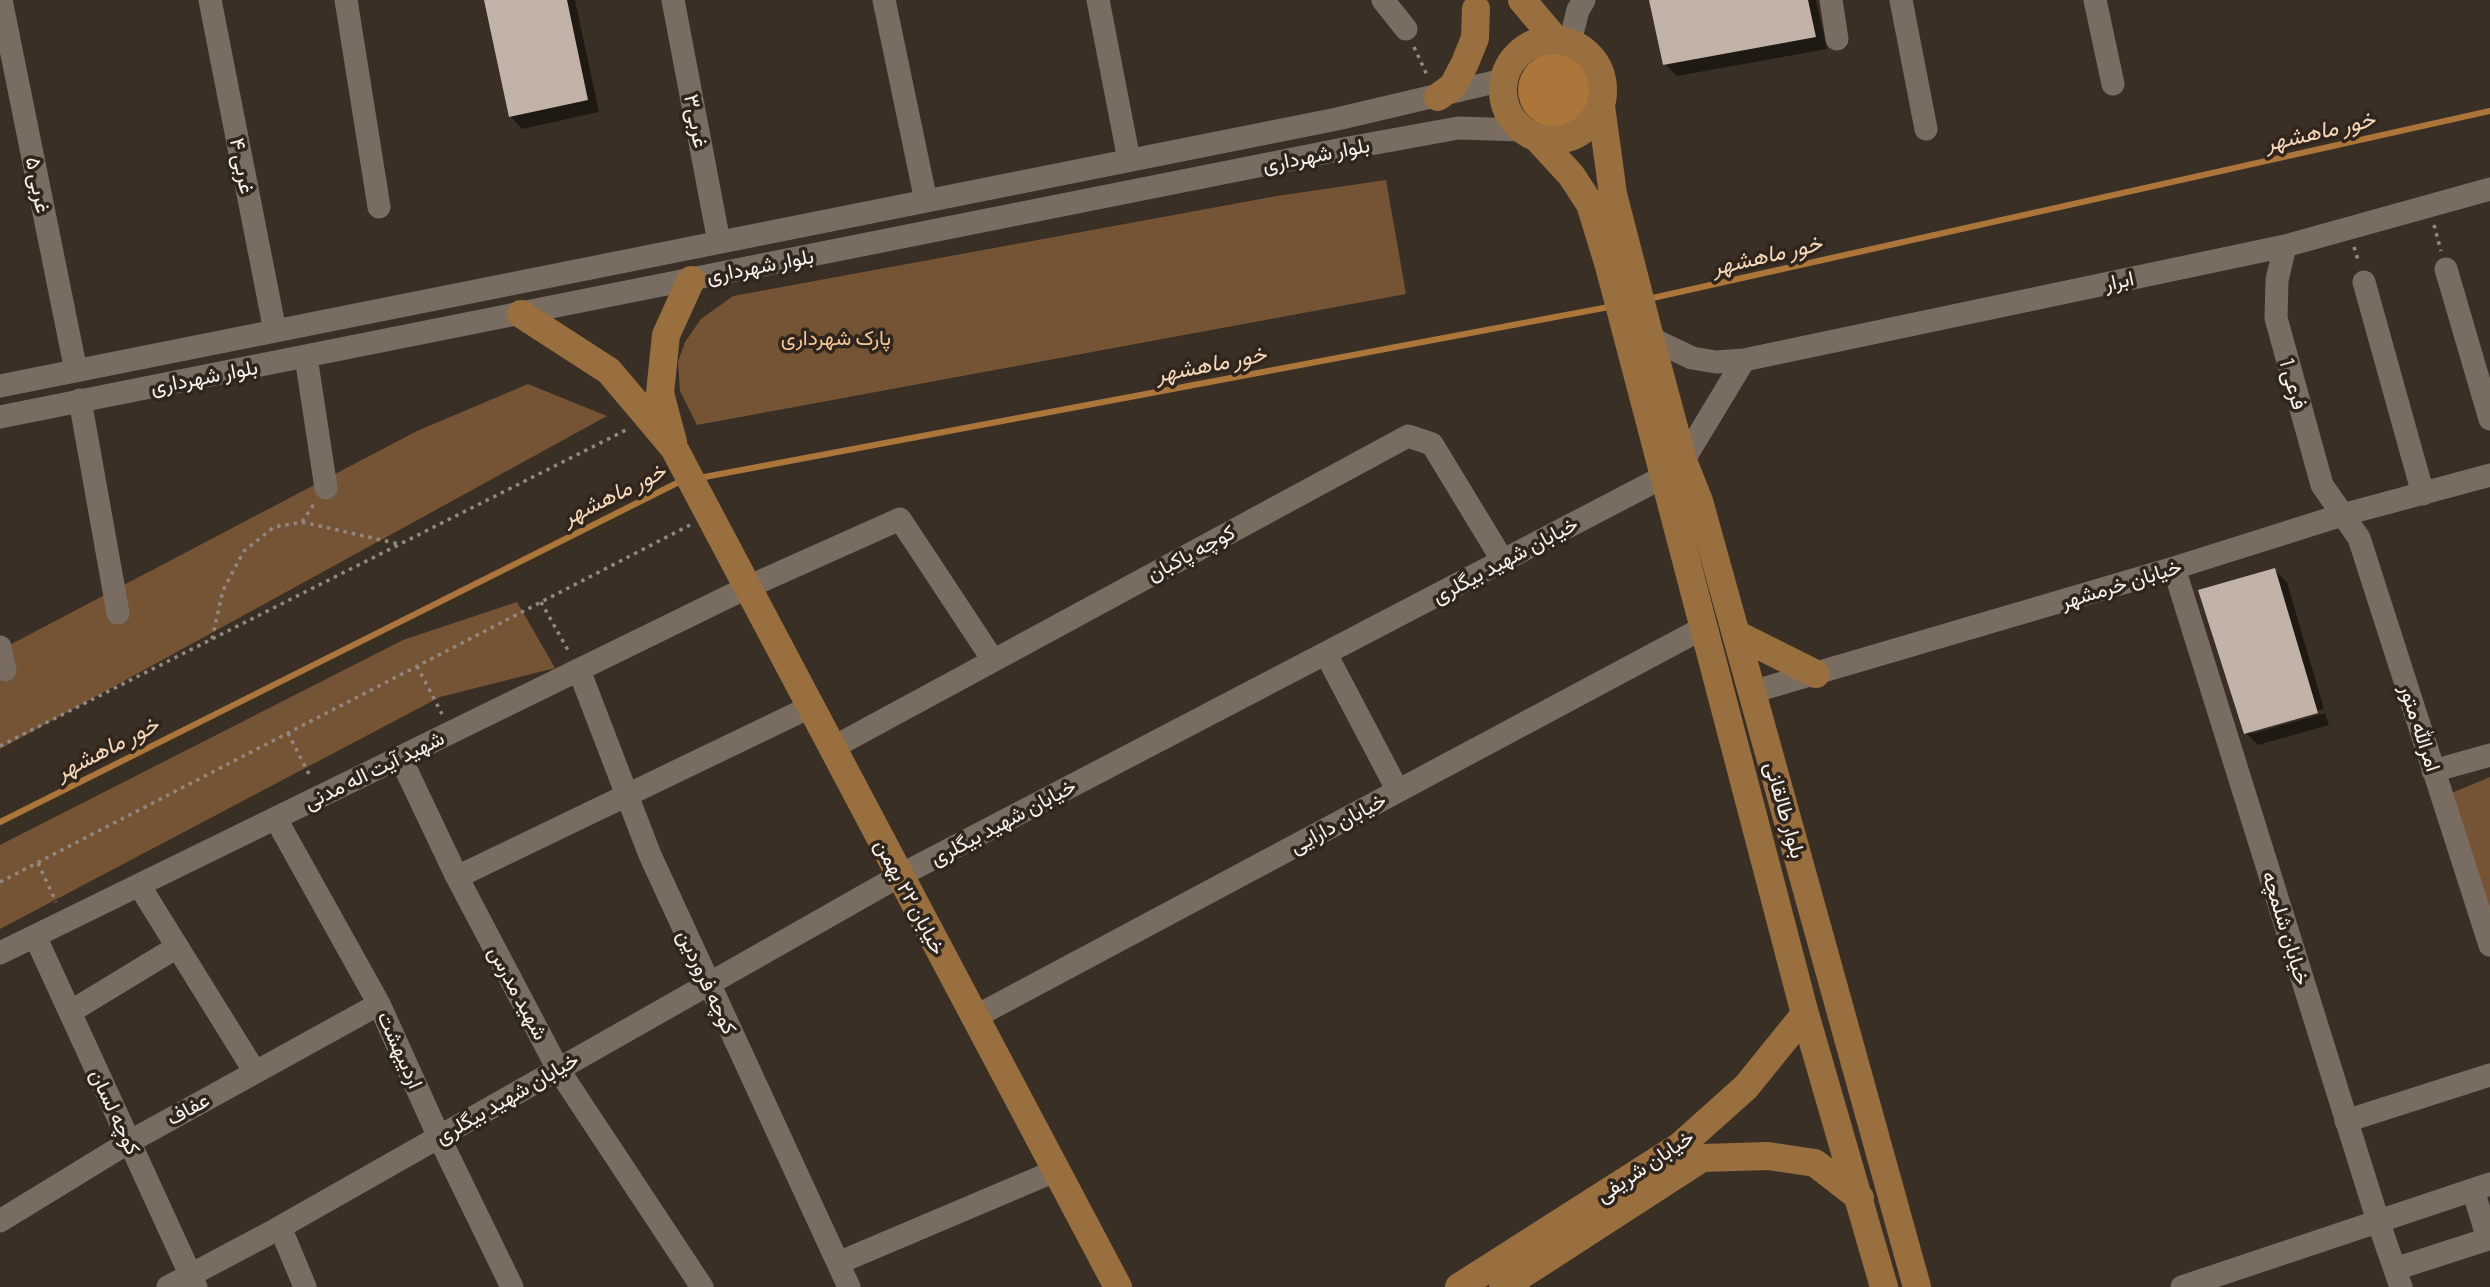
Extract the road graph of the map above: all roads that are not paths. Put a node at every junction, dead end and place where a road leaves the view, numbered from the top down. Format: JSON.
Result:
{"nodes":[{"id":1,"x":1,"y":0,"type":"edge"},
{"id":2,"x":210,"y":0,"type":"edge"},
{"id":3,"x":346,"y":0,"type":"edge"},
{"id":4,"x":673,"y":0,"type":"edge"},
{"id":5,"x":884,"y":0,"type":"edge"},
{"id":6,"x":1098,"y":0,"type":"edge"},
{"id":7,"x":1383,"y":0,"type":"edge"},
{"id":8,"x":1522,"y":0,"type":"edge"},
{"id":9,"x":1584,"y":0,"type":"edge"},
{"id":10,"x":1831,"y":0,"type":"edge"},
{"id":11,"x":1901,"y":0,"type":"edge"},
{"id":12,"x":2095,"y":0,"type":"edge"},
{"id":13,"x":1472,"y":5,"type":"edge"},
{"id":14,"x":1406,"y":29,"type":"road end"},
{"id":15,"x":1837,"y":39,"type":"dead end"},
{"id":16,"x":1562,"y":40,"type":"junction"},
{"id":17,"x":1505,"y":76,"type":"junction"},
{"id":18,"x":2113,"y":85,"type":"dead end"},
{"id":19,"x":1438,"y":97,"type":"junction"},
{"id":20,"x":1601,"y":106,"type":"junction"},
{"id":21,"x":1337,"y":118,"type":"junction"},
{"id":22,"x":1926,"y":129,"type":"dead end"},
{"id":23,"x":1529,"y":133,"type":"junction"},
{"id":24,"x":1343,"y":149,"type":"junction"},
{"id":25,"x":1129,"y":160,"type":"junction"},
{"id":26,"x":2490,"y":189,"type":"edge"},
{"id":27,"x":926,"y":201,"type":"junction"},
{"id":28,"x":379,"y":207,"type":"dead end"},
{"id":29,"x":719,"y":242,"type":"junction"},
{"id":30,"x":2285,"y":246,"type":"junction"},
{"id":31,"x":1619,"y":264,"type":"junction"},
{"id":32,"x":2446,"y":269,"type":"road end"},
{"id":33,"x":691,"y":280,"type":"junction"},
{"id":34,"x":2364,"y":282,"type":"road end"},
{"id":35,"x":521,"y":314,"type":"junction"},
{"id":36,"x":275,"y":331,"type":"junction"},
{"id":37,"x":1643,"y":337,"type":"junction"},
{"id":38,"x":306,"y":357,"type":"junction"},
{"id":39,"x":1745,"y":360,"type":"junction"},
{"id":40,"x":76,"y":371,"type":"junction"},
{"id":41,"x":0,"y":386,"type":"edge"},
{"id":42,"x":80,"y":400,"type":"junction"},
{"id":43,"x":0,"y":417,"type":"edge"},
{"id":44,"x":2490,"y":419,"type":"edge"},
{"id":45,"x":674,"y":448,"type":"junction"},
{"id":46,"x":1673,"y":469,"type":"junction"},
{"id":47,"x":2490,"y":475,"type":"edge"},
{"id":48,"x":326,"y":488,"type":"road end"},
{"id":49,"x":2423,"y":494,"type":"junction"},
{"id":50,"x":2342,"y":515,"type":"junction"},
{"id":51,"x":1503,"y":561,"type":"junction"},
{"id":52,"x":2174,"y":568,"type":"junction"},
{"id":53,"x":748,"y":587,"type":"junction"},
{"id":54,"x":118,"y":613,"type":"dead end"},
{"id":55,"x":1703,"y":628,"type":"junction"},
{"id":56,"x":1736,"y":634,"type":"junction"},
{"id":57,"x":0,"y":647,"type":"edge"},
{"id":58,"x":1326,"y":653,"type":"junction"},
{"id":59,"x":993,"y":660,"type":"junction"},
{"id":60,"x":5,"y":670,"type":"dead end"},
{"id":61,"x":579,"y":670,"type":"junction"},
{"id":62,"x":1816,"y":674,"type":"junction"},
{"id":63,"x":1752,"y":692,"type":"junction"},
{"id":64,"x":810,"y":707,"type":"junction"},
{"id":65,"x":832,"y":748,"type":"junction"},
{"id":66,"x":2490,"y":755,"type":"edge"},
{"id":67,"x":400,"y":757,"type":"junction"},
{"id":68,"x":2433,"y":772,"type":"junction"},
{"id":69,"x":1398,"y":791,"type":"junction"},
{"id":70,"x":625,"y":797,"type":"junction"},
{"id":71,"x":276,"y":818,"type":"junction"},
{"id":72,"x":899,"y":876,"type":"junction"},
{"id":73,"x":457,"y":877,"type":"junction"},
{"id":74,"x":139,"y":885,"type":"junction"},
{"id":75,"x":35,"y":936,"type":"junction"},
{"id":76,"x":2490,"y":946,"type":"edge"},
{"id":77,"x":177,"y":947,"type":"junction"},
{"id":78,"x":0,"y":953,"type":"edge"},
{"id":79,"x":707,"y":985,"type":"junction"},
{"id":80,"x":379,"y":1004,"type":"junction"},
{"id":81,"x":69,"y":1012,"type":"junction"},
{"id":82,"x":1805,"y":1014,"type":"junction"},
{"id":83,"x":973,"y":1018,"type":"junction"},
{"id":84,"x":558,"y":1069,"type":"junction"},
{"id":85,"x":255,"y":1072,"type":"junction"},
{"id":86,"x":2490,"y":1075,"type":"edge"},
{"id":87,"x":2346,"y":1121,"type":"junction"},
{"id":88,"x":439,"y":1137,"type":"junction"},
{"id":89,"x":129,"y":1142,"type":"junction"},
{"id":90,"x":1055,"y":1171,"type":"junction"},
{"id":91,"x":2482,"y":1187,"type":"edge"},
{"id":92,"x":1860,"y":1198,"type":"junction"},
{"id":93,"x":0,"y":1221,"type":"edge"},
{"id":94,"x":2378,"y":1221,"type":"junction"},
{"id":95,"x":280,"y":1227,"type":"junction"},
{"id":96,"x":2488,"y":1239,"type":"edge"},
{"id":97,"x":1547,"y":1244,"type":"junction"},
{"id":98,"x":838,"y":1263,"type":"junction"},
{"id":99,"x":2398,"y":1278,"type":"edge"},
{"id":100,"x":193,"y":1281,"type":"edge"},
{"id":101,"x":168,"y":1287,"type":"edge"},
{"id":102,"x":305,"y":1287,"type":"edge"},
{"id":103,"x":512,"y":1287,"type":"edge"},
{"id":104,"x":702,"y":1287,"type":"edge"},
{"id":105,"x":849,"y":1287,"type":"edge"},
{"id":106,"x":1118,"y":1287,"type":"edge"},
{"id":107,"x":1459,"y":1287,"type":"edge"},
{"id":108,"x":1503,"y":1287,"type":"edge"},
{"id":109,"x":1884,"y":1287,"type":"edge"},
{"id":110,"x":1917,"y":1287,"type":"edge"},
{"id":111,"x":2182,"y":1287,"type":"edge"}],
"edges":[{"from":1,"to":40,"type":"street","name":"۵ غربی"},
{"from":2,"to":36,"type":"street","name":"۴ غربی"},
{"from":3,"to":28,"type":"street"},
{"from":4,"to":29,"type":"street","name":"۳غربی"},
{"from":5,"to":27,"type":"street"},
{"from":6,"to":25,"type":"street"},
{"from":7,"to":14,"type":"street"},
{"from":8,"to":16,"type":"main road"},
{"from":9,"to":16,"type":"street"},
{"from":10,"to":15,"type":"street"},
{"from":11,"to":22,"type":"street"},
{"from":12,"to":18,"type":"street"},
{"from":13,"to":17,"type":"main road"},
{"from":13,"to":19,"type":"main road"},
{"from":16,"to":17,"type":"main road"},
{"from":16,"to":20,"type":"main road"},
{"from":17,"to":19,"type":"street","name":"بلوار شهرداری"},
{"from":17,"to":23,"type":"main road"},
{"from":19,"to":21,"type":"street","name":"بلوار شهرداری"},
{"from":20,"to":23,"type":"main road"},
{"from":20,"to":31,"type":"main road"},
{"from":21,"to":24,"type":"street"},
{"from":21,"to":25,"type":"street","name":"بلوار شهرداری"},
{"from":23,"to":24,"type":"street","name":"بلوار شهرداری"},
{"from":23,"to":31,"type":"main road"},
{"from":24,"to":33,"type":"street","name":"بلوار شهرداری"},
{"from":25,"to":27,"type":"street","name":"بلوار شهرداری"},
{"from":26,"to":30,"type":"street","name":"ابرار"},
{"from":27,"to":29,"type":"street","name":"بلوار شهرداری"},
{"from":29,"to":36,"type":"street","name":"بلوار شهرداری"},
{"from":30,"to":39,"type":"street","name":"ابرار"},
{"from":30,"to":50,"type":"street","name":"فرعی 1"},
{"from":31,"to":37,"type":"main road","name":"بلوار طالقانی"},
{"from":32,"to":44,"type":"street"},
{"from":33,"to":35,"type":"street","name":"بلوار شهرداری"},
{"from":33,"to":45,"type":"main road"},
{"from":34,"to":49,"type":"street"},
{"from":35,"to":38,"type":"street","name":"بلوار شهرداری"},
{"from":35,"to":45,"type":"main road"},
{"from":36,"to":40,"type":"street","name":"بلوار شهرداری"},
{"from":37,"to":39,"type":"street","name":"ابرار"},
{"from":37,"to":46,"type":"main road","name":"بلوار طالقانی"},
{"from":38,"to":42,"type":"street","name":"بلوار شهرداری"},
{"from":38,"to":48,"type":"street"},
{"from":39,"to":46,"type":"street"},
{"from":40,"to":41,"type":"street","name":"بلوار شهرداری"},
{"from":42,"to":43,"type":"street","name":"بلوار شهرداری"},
{"from":42,"to":54,"type":"street"},
{"from":45,"to":53,"type":"main road","name":"خیابان ۲۲ بهمن"},
{"from":46,"to":51,"type":"street","name":"خیابان شهید بیگلری"},
{"from":46,"to":55,"type":"main road","name":"بلوار طالقانی"},
{"from":46,"to":56,"type":"main road","name":"بلوار طالقانی"},
{"from":47,"to":49,"type":"street","name":"خیابان خرمشهر"},
{"from":49,"to":50,"type":"street","name":"خیابان خرمشهر"},
{"from":50,"to":52,"type":"street","name":"خیابان خرمشهر"},
{"from":50,"to":68,"type":"street","name":"امرالله متور"},
{"from":51,"to":58,"type":"street","name":"خیابان شهید بیگلری"},
{"from":51,"to":59,"type":"street","name":"کوچه پاکبان"},
{"from":52,"to":62,"type":"street","name":"خیابان خرمشهر"},
{"from":52,"to":87,"type":"street","name":"خیابان شلمچه"},
{"from":53,"to":59,"type":"street","name":"شهید آیت اله مدنی"},
{"from":53,"to":61,"type":"street","name":"شهید آیت اله مدنی"},
{"from":53,"to":64,"type":"main road","name":"خیابان ۲۲ بهمن"},
{"from":55,"to":69,"type":"street","name":"خیابان دارایی"},
{"from":55,"to":82,"type":"main road","name":"بلوار طالقانی"},
{"from":56,"to":62,"type":"main road"},
{"from":56,"to":63,"type":"main road","name":"بلوار طالقانی"},
{"from":57,"to":60,"type":"street"},
{"from":58,"to":69,"type":"street"},
{"from":58,"to":72,"type":"street","name":"خیابان شهید بیگلری"},
{"from":59,"to":65,"type":"street","name":"کوچه پاکبان"},
{"from":61,"to":67,"type":"street","name":"شهید آیت اله مدنی"},
{"from":61,"to":70,"type":"street","name":"کوچه فروردین"},
{"from":62,"to":63,"type":"street","name":"خیابان خرمشهر"},
{"from":63,"to":110,"type":"main road","name":"بلوار طالقانی"},
{"from":64,"to":65,"type":"main road","name":"خیابان ۲۲ بهمن"},
{"from":64,"to":70,"type":"street"},
{"from":65,"to":72,"type":"main road","name":"خیابان ۲۲ بهمن"},
{"from":66,"to":68,"type":"street"},
{"from":67,"to":71,"type":"street","name":"شهید آیت اله مدنی"},
{"from":67,"to":73,"type":"street","name":"شهید مدرس"},
{"from":68,"to":76,"type":"street","name":"امرالله متور"},
{"from":69,"to":83,"type":"street","name":"خیابان دارایی"},
{"from":70,"to":73,"type":"street"},
{"from":70,"to":79,"type":"street","name":"کوچه فروردین"},
{"from":71,"to":74,"type":"street","name":"شهید آیت اله مدنی"},
{"from":71,"to":80,"type":"street","name":"اردیبهشت"},
{"from":72,"to":79,"type":"street","name":"خیابان شهید بیگلری"},
{"from":72,"to":83,"type":"main road","name":"خیابان ۲۲ بهمن"},
{"from":73,"to":84,"type":"street","name":"شهید مدرس"},
{"from":74,"to":75,"type":"street","name":"شهید آیت اله مدنی"},
{"from":74,"to":77,"type":"street"},
{"from":75,"to":78,"type":"street","name":"شهید آیت اله مدنی"},
{"from":75,"to":81,"type":"street","name":"کوچه لسان"},
{"from":77,"to":81,"type":"street"},
{"from":77,"to":85,"type":"street"},
{"from":79,"to":84,"type":"street","name":"خیابان شهید بیگلری"},
{"from":79,"to":98,"type":"street","name":"کوچه فروردین"},
{"from":80,"to":85,"type":"street","name":"عفاف"},
{"from":80,"to":88,"type":"street","name":"اردیبهشت"},
{"from":81,"to":89,"type":"street","name":"کوچه لسان"},
{"from":82,"to":92,"type":"main road","name":"بلوار طالقانی"},
{"from":82,"to":97,"type":"main road","name":"خیابان شریفی"},
{"from":83,"to":90,"type":"main road","name":"خیابان ۲۲ بهمن"},
{"from":84,"to":88,"type":"street","name":"خیابان شهید بیگلری"},
{"from":84,"to":104,"type":"street","name":"شهید مدرس"},
{"from":85,"to":89,"type":"street","name":"عفاف"},
{"from":86,"to":87,"type":"street"},
{"from":87,"to":94,"type":"street","name":"خیابان شلمچه"},
{"from":88,"to":95,"type":"street","name":"خیابان شهید بیگلری"},
{"from":88,"to":103,"type":"street","name":"اردیبهشت"},
{"from":89,"to":93,"type":"street","name":"عفاف"},
{"from":89,"to":100,"type":"street","name":"کوچه لسان"},
{"from":90,"to":98,"type":"street"},
{"from":90,"to":106,"type":"main road","name":"خیابان ۲۲ بهمن"},
{"from":91,"to":94,"type":"street"},
{"from":91,"to":96,"type":"street"},
{"from":92,"to":97,"type":"main road","name":"خیابان شریفی"},
{"from":92,"to":109,"type":"main road","name":"بلوار طالقانی"},
{"from":94,"to":99,"type":"street","name":"خیابان شلمچه"},
{"from":94,"to":111,"type":"street"},
{"from":95,"to":100,"type":"street","name":"خیابان شهید بیگلری"},
{"from":95,"to":102,"type":"street"},
{"from":96,"to":99,"type":"street"},
{"from":97,"to":107,"type":"main road","name":"خیابان شریفی"},
{"from":97,"to":108,"type":"main road","name":"خیابان شریفی"},
{"from":98,"to":105,"type":"street","name":"کوچه فروردین"},
{"from":100,"to":101,"type":"street","name":"خیابان شهید بیگلری"}]}
